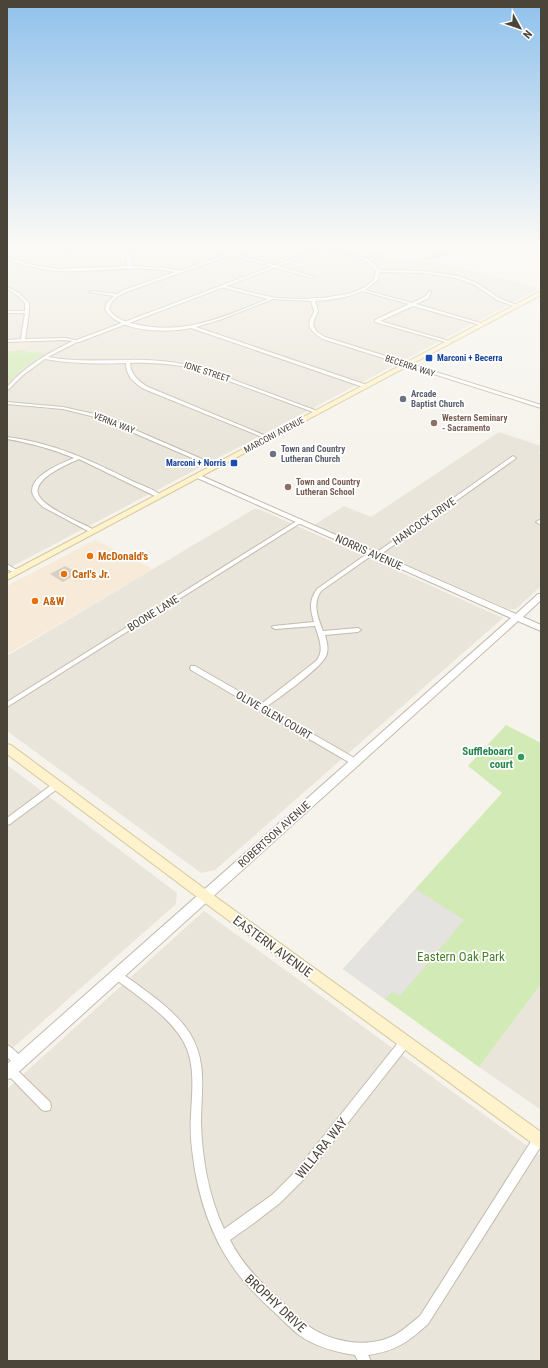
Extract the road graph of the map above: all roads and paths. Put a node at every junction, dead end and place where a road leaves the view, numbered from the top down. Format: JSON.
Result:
{"nodes":[{"id":1,"x":7,"y":312,"type":"edge"},
{"id":2,"x":27,"y":312,"type":"joint"},
{"id":3,"x":110,"y":312,"type":"edge"},
{"id":4,"x":152,"y":312,"type":"edge"},
{"id":5,"x":238,"y":312,"type":"edge"},
{"id":6,"x":316,"y":312,"type":"edge"},
{"id":7,"x":395,"y":312,"type":"edge"},
{"id":8,"x":439,"y":312,"type":"edge"},
{"id":9,"x":506,"y":312,"type":"edge"},
{"id":10,"x":125,"y":322,"type":"junction"},
{"id":11,"x":482,"y":324,"type":"junction"},
{"id":12,"x":191,"y":327,"type":"junction"},
{"id":13,"x":23,"y":340,"type":"junction"},
{"id":14,"x":7,"y":341,"type":"edge"},
{"id":15,"x":77,"y":341,"type":"junction"},
{"id":16,"x":448,"y":342,"type":"junction"},
{"id":17,"x":44,"y":358,"type":"junction"},
{"id":18,"x":128,"y":362,"type":"junction"},
{"id":19,"x":406,"y":365,"type":"junction"},
{"id":20,"x":365,"y":386,"type":"junction"},
{"id":21,"x":7,"y":390,"type":"edge"},
{"id":22,"x":7,"y":403,"type":"edge"},
{"id":23,"x":541,"y":407,"type":"edge"},
{"id":24,"x":318,"y":412,"type":"junction"},
{"id":25,"x":7,"y":438,"type":"edge"},
{"id":26,"x":269,"y":438,"type":"junction"},
{"id":27,"x":78,"y":458,"type":"junction"},
{"id":28,"x":513,"y":458,"type":"dead end"},
{"id":29,"x":215,"y":466,"type":"junction"},
{"id":30,"x":196,"y":476,"type":"junction"},
{"id":31,"x":159,"y":496,"type":"junction"},
{"id":32,"x":300,"y":521,"type":"junction"},
{"id":33,"x":92,"y":531,"type":"junction"},
{"id":34,"x":374,"y":554,"type":"junction"},
{"id":35,"x":7,"y":566,"type":"edge"},
{"id":36,"x":16,"y":572,"type":"junction"},
{"id":37,"x":7,"y":576,"type":"edge"},
{"id":38,"x":541,"y":596,"type":"edge"},
{"id":39,"x":517,"y":617,"type":"junction"},
{"id":40,"x":318,"y":624,"type":"junction"},
{"id":41,"x":275,"y":627,"type":"dead end"},
{"id":42,"x":541,"y":628,"type":"edge"},
{"id":43,"x":358,"y":630,"type":"dead end"},
{"id":44,"x":321,"y":633,"type":"junction"},
{"id":45,"x":193,"y":668,"type":"dead end"},
{"id":46,"x":7,"y":706,"type":"edge"},
{"id":47,"x":261,"y":708,"type":"junction"},
{"id":48,"x":7,"y":748,"type":"edge"},
{"id":49,"x":354,"y":762,"type":"junction"},
{"id":50,"x":57,"y":785,"type":"junction"},
{"id":51,"x":7,"y":822,"type":"edge"},
{"id":52,"x":205,"y":896,"type":"junction"},
{"id":53,"x":117,"y":975,"type":"junction"},
{"id":54,"x":405,"y":1042,"type":"junction"},
{"id":55,"x":7,"y":1050,"type":"edge"},
{"id":56,"x":19,"y":1062,"type":"junction"},
{"id":57,"x":9,"y":1072,"type":"edge"},
{"id":58,"x":46,"y":1106,"type":"dead end"},
{"id":59,"x":540,"y":1139,"type":"edge"},
{"id":60,"x":222,"y":1238,"type":"junction"},
{"id":61,"x":359,"y":1349,"type":"junction"},
{"id":62,"x":365,"y":1361,"type":"edge"}],
"edges":[{"from":1,"to":2,"type":"street"},
{"from":2,"to":13,"type":"street"},
{"from":3,"to":10,"type":"street"},
{"from":4,"to":10,"type":"street"},
{"from":5,"to":12,"type":"street"},
{"from":6,"to":19,"type":"street","name":"BECERRA WAY"},
{"from":7,"to":16,"type":"street"},
{"from":8,"to":11,"type":"street"},
{"from":9,"to":11,"type":"main road","name":"MARCONI AVENUE"},
{"from":10,"to":12,"type":"street"},
{"from":10,"to":15,"type":"street"},
{"from":11,"to":16,"type":"main road","name":"MARCONI AVENUE"},
{"from":12,"to":20,"type":"street"},
{"from":13,"to":14,"type":"street"},
{"from":13,"to":15,"type":"street"},
{"from":15,"to":17,"type":"street"},
{"from":16,"to":19,"type":"main road","name":"MARCONI AVENUE"},
{"from":17,"to":18,"type":"street","name":"IONE STREET"},
{"from":17,"to":21,"type":"street"},
{"from":18,"to":24,"type":"street","name":"IONE STREET"},
{"from":18,"to":26,"type":"street"},
{"from":19,"to":20,"type":"main road","name":"MARCONI AVENUE"},
{"from":19,"to":23,"type":"street","name":"BECERRA WAY"},
{"from":20,"to":24,"type":"main road","name":"MARCONI AVENUE"},
{"from":22,"to":29,"type":"street","name":"VERNA WAY"},
{"from":24,"to":26,"type":"main road","name":"MARCONI AVENUE"},
{"from":25,"to":27,"type":"street"},
{"from":26,"to":29,"type":"main road","name":"MARCONI AVENUE"},
{"from":27,"to":31,"type":"street"},
{"from":27,"to":33,"type":"street"},
{"from":28,"to":34,"type":"street","name":"HANCOCK DRIVE"},
{"from":29,"to":30,"type":"main road","name":"MARCONI AVENUE"},
{"from":30,"to":31,"type":"main road","name":"MARCONI AVENUE"},
{"from":30,"to":32,"type":"street","name":"NORRIS AVENUE"},
{"from":31,"to":33,"type":"main road","name":"MARCONI AVENUE"},
{"from":32,"to":34,"type":"street","name":"NORRIS AVENUE"},
{"from":32,"to":46,"type":"street","name":"BOONE LANE"},
{"from":33,"to":36,"type":"main road","name":"MARCONI AVENUE"},
{"from":34,"to":39,"type":"street","name":"NORRIS AVENUE"},
{"from":34,"to":40,"type":"street","name":"HANCOCK DRIVE"},
{"from":35,"to":36,"type":"street"},
{"from":36,"to":37,"type":"main road","name":"MARCONI AVENUE"},
{"from":38,"to":39,"type":"street","name":"ROBERTSON AVENUE"},
{"from":39,"to":42,"type":"street","name":"NORRIS AVENUE"},
{"from":39,"to":49,"type":"street","name":"ROBERTSON AVENUE"},
{"from":40,"to":41,"type":"street"},
{"from":40,"to":44,"type":"street","name":"HANCOCK DRIVE"},
{"from":43,"to":44,"type":"street"},
{"from":44,"to":47,"type":"street","name":"HANCOCK DRIVE"},
{"from":45,"to":47,"type":"street","name":"OLIVE GLEN COURT"},
{"from":47,"to":49,"type":"street","name":"OLIVE GLEN COURT"},
{"from":48,"to":50,"type":"main road","name":"EASTERN AVENUE"},
{"from":49,"to":52,"type":"street","name":"ROBERTSON AVENUE"},
{"from":50,"to":51,"type":"street"},
{"from":50,"to":52,"type":"main road","name":"EASTERN AVENUE"},
{"from":52,"to":53,"type":"street","name":"ROBERTSON AVENUE"},
{"from":52,"to":54,"type":"main road","name":"EASTERN AVENUE"},
{"from":53,"to":56,"type":"street","name":"ROBERTSON AVENUE"},
{"from":53,"to":60,"type":"street","name":"BROPHY DRIVE"},
{"from":54,"to":59,"type":"main road","name":"EASTERN AVENUE"},
{"from":54,"to":60,"type":"street","name":"WILLARA WAY"},
{"from":55,"to":56,"type":"street"},
{"from":56,"to":57,"type":"street","name":"ROBERTSON AVENUE"},
{"from":57,"to":58,"type":"street"},
{"from":59,"to":61,"type":"street","name":"BROPHY DRIVE"},
{"from":60,"to":61,"type":"street","name":"BROPHY DRIVE"},
{"from":61,"to":62,"type":"street"}]}
